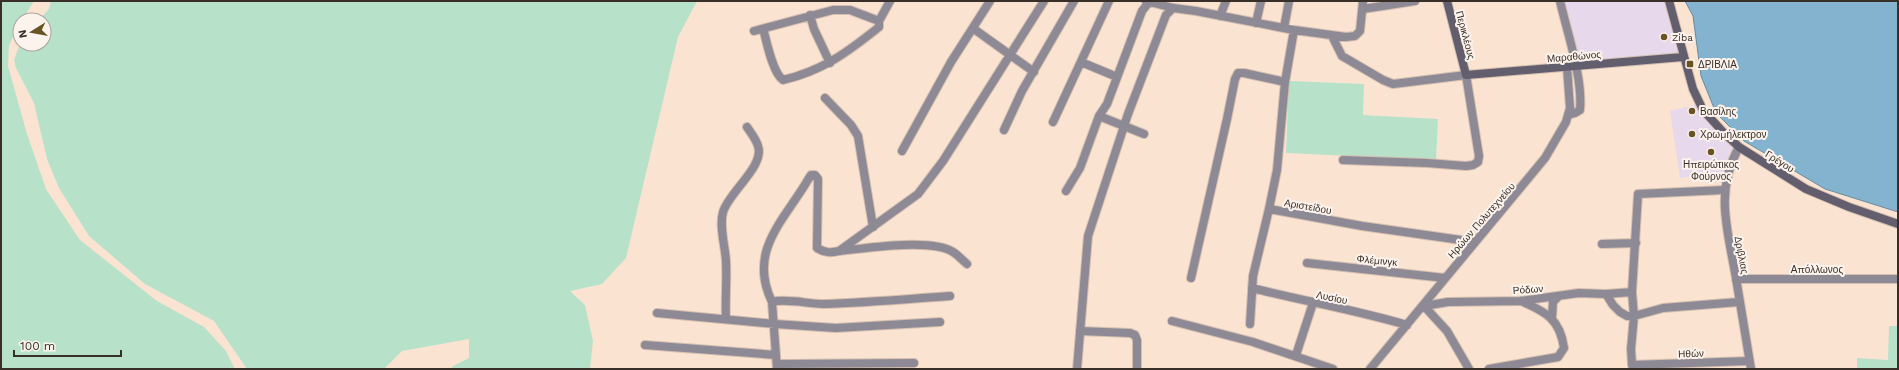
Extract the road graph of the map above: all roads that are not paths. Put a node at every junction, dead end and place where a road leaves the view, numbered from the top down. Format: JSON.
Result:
{"nodes":[{"id":1,"x":890,"y":1,"type":"edge"},
{"id":2,"x":990,"y":1,"type":"edge"},
{"id":3,"x":1044,"y":1,"type":"edge"},
{"id":4,"x":1074,"y":1,"type":"edge"},
{"id":5,"x":1109,"y":1,"type":"edge"},
{"id":6,"x":1148,"y":1,"type":"edge"},
{"id":7,"x":1226,"y":1,"type":"edge"},
{"id":8,"x":1261,"y":1,"type":"edge"},
{"id":9,"x":1289,"y":1,"type":"edge"},
{"id":10,"x":1415,"y":1,"type":"edge"},
{"id":11,"x":1447,"y":1,"type":"edge"},
{"id":12,"x":1560,"y":1,"type":"edge"},
{"id":13,"x":1669,"y":1,"type":"edge"},
{"id":14,"x":1363,"y":5,"type":"edge"},
{"id":15,"x":1173,"y":8,"type":"junction"},
{"id":16,"x":810,"y":15,"type":"junction"},
{"id":17,"x":1220,"y":16,"type":"junction"},
{"id":18,"x":879,"y":20,"type":"junction"},
{"id":19,"x":1256,"y":23,"type":"junction"},
{"id":20,"x":765,"y":28,"type":"junction"},
{"id":21,"x":1284,"y":28,"type":"junction"},
{"id":22,"x":974,"y":29,"type":"junction"},
{"id":23,"x":1294,"y":30,"type":"junction"},
{"id":24,"x":754,"y":31,"type":"dead end"},
{"id":25,"x":1332,"y":36,"type":"junction"},
{"id":26,"x":1009,"y":55,"type":"junction"},
{"id":27,"x":1683,"y":57,"type":"junction"},
{"id":28,"x":1081,"y":62,"type":"junction"},
{"id":29,"x":830,"y":63,"type":"junction"},
{"id":30,"x":1571,"y":67,"type":"junction"},
{"id":31,"x":1034,"y":72,"type":"junction"},
{"id":32,"x":1466,"y":75,"type":"junction"},
{"id":33,"x":1117,"y":77,"type":"junction"},
{"id":34,"x":1285,"y":82,"type":"junction"},
{"id":35,"x":825,"y":98,"type":"dead end"},
{"id":36,"x":1099,"y":116,"type":"junction"},
{"id":37,"x":1052,"y":122,"type":"dead end"},
{"id":38,"x":1124,"y":125,"type":"junction"},
{"id":39,"x":747,"y":127,"type":"dead end"},
{"id":40,"x":1004,"y":130,"type":"dead end"},
{"id":41,"x":1144,"y":134,"type":"dead end"},
{"id":42,"x":1739,"y":147,"type":"junction"},
{"id":43,"x":902,"y":151,"type":"dead end"},
{"id":44,"x":1343,"y":160,"type":"dead end"},
{"id":45,"x":1724,"y":190,"type":"junction"},
{"id":46,"x":1066,"y":191,"type":"dead end"},
{"id":47,"x":1269,"y":210,"type":"junction"},
{"id":48,"x":1898,"y":224,"type":"edge"},
{"id":49,"x":873,"y":227,"type":"junction"},
{"id":50,"x":1475,"y":242,"type":"junction"},
{"id":51,"x":1636,"y":243,"type":"junction"},
{"id":52,"x":1602,"y":244,"type":"dead end"},
{"id":53,"x":839,"y":252,"type":"junction"},
{"id":54,"x":1307,"y":263,"type":"dead end"},
{"id":55,"x":967,"y":264,"type":"dead end"},
{"id":56,"x":1191,"y":278,"type":"dead end"},
{"id":57,"x":1445,"y":278,"type":"junction"},
{"id":58,"x":1736,"y":279,"type":"junction"},
{"id":59,"x":1898,"y":279,"type":"edge"},
{"id":60,"x":1252,"y":288,"type":"junction"},
{"id":61,"x":1632,"y":292,"type":"junction"},
{"id":62,"x":1606,"y":294,"type":"junction"},
{"id":63,"x":950,"y":296,"type":"dead end"},
{"id":64,"x":1559,"y":296,"type":"junction"},
{"id":65,"x":1520,"y":301,"type":"junction"},
{"id":66,"x":772,"y":302,"type":"junction"},
{"id":67,"x":1739,"y":302,"type":"junction"},
{"id":68,"x":1313,"y":303,"type":"junction"},
{"id":69,"x":1424,"y":306,"type":"junction"},
{"id":70,"x":657,"y":313,"type":"dead end"},
{"id":71,"x":1634,"y":316,"type":"junction"},
{"id":72,"x":1552,"y":318,"type":"junction"},
{"id":73,"x":726,"y":319,"type":"junction"},
{"id":74,"x":1172,"y":321,"type":"dead end"},
{"id":75,"x":940,"y":322,"type":"dead end"},
{"id":76,"x":775,"y":324,"type":"junction"},
{"id":77,"x":1250,"y":324,"type":"dead end"},
{"id":78,"x":1408,"y":325,"type":"junction"},
{"id":79,"x":1080,"y":331,"type":"junction"},
{"id":80,"x":645,"y":345,"type":"dead end"},
{"id":81,"x":776,"y":355,"type":"junction"},
{"id":82,"x":1296,"y":355,"type":"junction"},
{"id":83,"x":914,"y":363,"type":"dead end"},
{"id":84,"x":1750,"y":365,"type":"edge"},
{"id":85,"x":777,"y":366,"type":"edge"},
{"id":86,"x":1631,"y":367,"type":"edge"},
{"id":87,"x":1077,"y":369,"type":"edge"},
{"id":88,"x":1137,"y":369,"type":"edge"},
{"id":89,"x":1333,"y":369,"type":"edge"},
{"id":90,"x":1370,"y":369,"type":"edge"},
{"id":91,"x":1469,"y":369,"type":"edge"},
{"id":92,"x":1489,"y":369,"type":"edge"}],
"edges":[{"from":1,"to":18,"type":"street"},
{"from":2,"to":22,"type":"street"},
{"from":3,"to":26,"type":"street"},
{"from":4,"to":31,"type":"street"},
{"from":5,"to":28,"type":"street"},
{"from":6,"to":15,"type":"street"},
{"from":6,"to":33,"type":"street"},
{"from":7,"to":17,"type":"street"},
{"from":8,"to":19,"type":"street"},
{"from":9,"to":21,"type":"street"},
{"from":10,"to":14,"type":"street"},
{"from":11,"to":32,"type":"main road","name":"Περικλέους"},
{"from":12,"to":30,"type":"street","name":"Ηρώων Πολυτεχνείου"},
{"from":13,"to":27,"type":"main road","name":"Γρέγου"},
{"from":14,"to":25,"type":"street"},
{"from":15,"to":17,"type":"street"},
{"from":15,"to":38,"type":"street"},
{"from":16,"to":18,"type":"street"},
{"from":16,"to":20,"type":"street"},
{"from":16,"to":29,"type":"street"},
{"from":17,"to":19,"type":"street"},
{"from":18,"to":29,"type":"street"},
{"from":19,"to":21,"type":"street"},
{"from":20,"to":24,"type":"street"},
{"from":20,"to":29,"type":"street"},
{"from":21,"to":23,"type":"street"},
{"from":22,"to":26,"type":"street"},
{"from":22,"to":43,"type":"street"},
{"from":23,"to":25,"type":"street"},
{"from":23,"to":34,"type":"street","name":"Αριστείδου"},
{"from":25,"to":32,"type":"street"},
{"from":26,"to":31,"type":"street"},
{"from":26,"to":49,"type":"street"},
{"from":27,"to":30,"type":"main road","name":"Μαραθώνος"},
{"from":27,"to":42,"type":"main road","name":"Γρέγου"},
{"from":28,"to":33,"type":"street"},
{"from":28,"to":37,"type":"street"},
{"from":30,"to":32,"type":"main road","name":"Μαραθώνος"},
{"from":30,"to":50,"type":"street","name":"Ηρώων Πολυτεχνείου"},
{"from":31,"to":40,"type":"street"},
{"from":32,"to":44,"type":"street"},
{"from":33,"to":36,"type":"street"},
{"from":34,"to":47,"type":"street","name":"Αριστείδου"},
{"from":34,"to":56,"type":"street"},
{"from":35,"to":49,"type":"street"},
{"from":36,"to":38,"type":"street"},
{"from":36,"to":46,"type":"street"},
{"from":38,"to":41,"type":"street"},
{"from":38,"to":79,"type":"street"},
{"from":39,"to":73,"type":"street"},
{"from":42,"to":45,"type":"street","name":"Δριβλιας"},
{"from":42,"to":48,"type":"main road","name":"Γρέγου"},
{"from":45,"to":51,"type":"street"},
{"from":45,"to":58,"type":"street","name":"Δριβλιας"},
{"from":47,"to":50,"type":"street","name":"Αριστείδου"},
{"from":47,"to":60,"type":"street"},
{"from":49,"to":53,"type":"street"},
{"from":50,"to":57,"type":"street","name":"Ηρώων Πολυτεχνείου"},
{"from":51,"to":52,"type":"street"},
{"from":51,"to":61,"type":"street"},
{"from":53,"to":55,"type":"street"},
{"from":53,"to":66,"type":"street"},
{"from":54,"to":57,"type":"street","name":"Φλέμινγκ"},
{"from":57,"to":69,"type":"street","name":"Ηρώων Πολυτεχνείου"},
{"from":58,"to":59,"type":"street","name":"Απόλλωνος"},
{"from":58,"to":67,"type":"street","name":"Δριβλιας"},
{"from":60,"to":68,"type":"street","name":"Λυσίου"},
{"from":60,"to":77,"type":"street"},
{"from":61,"to":62,"type":"street","name":"Ρόδων"},
{"from":61,"to":71,"type":"street"},
{"from":62,"to":64,"type":"street","name":"Ρόδων"},
{"from":62,"to":71,"type":"street"},
{"from":63,"to":66,"type":"street"},
{"from":64,"to":65,"type":"street","name":"Ρόδων"},
{"from":64,"to":72,"type":"street"},
{"from":65,"to":69,"type":"street","name":"Ρόδων"},
{"from":65,"to":72,"type":"street"},
{"from":66,"to":76,"type":"street"},
{"from":67,"to":71,"type":"street"},
{"from":67,"to":84,"type":"street","name":"Δριβλιας"},
{"from":68,"to":78,"type":"street","name":"Λυσίου"},
{"from":68,"to":82,"type":"street"},
{"from":69,"to":78,"type":"street","name":"Ηρώων Πολυτεχνείου"},
{"from":69,"to":91,"type":"street"},
{"from":70,"to":73,"type":"street"},
{"from":71,"to":86,"type":"street"},
{"from":72,"to":92,"type":"street"},
{"from":73,"to":76,"type":"street"},
{"from":74,"to":82,"type":"street"},
{"from":75,"to":76,"type":"street"},
{"from":76,"to":81,"type":"street"},
{"from":78,"to":90,"type":"street","name":"Ηρώων Πολυτεχνείου"},
{"from":79,"to":87,"type":"street"},
{"from":79,"to":88,"type":"street"},
{"from":80,"to":81,"type":"street"},
{"from":81,"to":85,"type":"street"},
{"from":82,"to":89,"type":"street"},
{"from":83,"to":85,"type":"street"},
{"from":84,"to":86,"type":"street","name":"Ηθών"}]}
